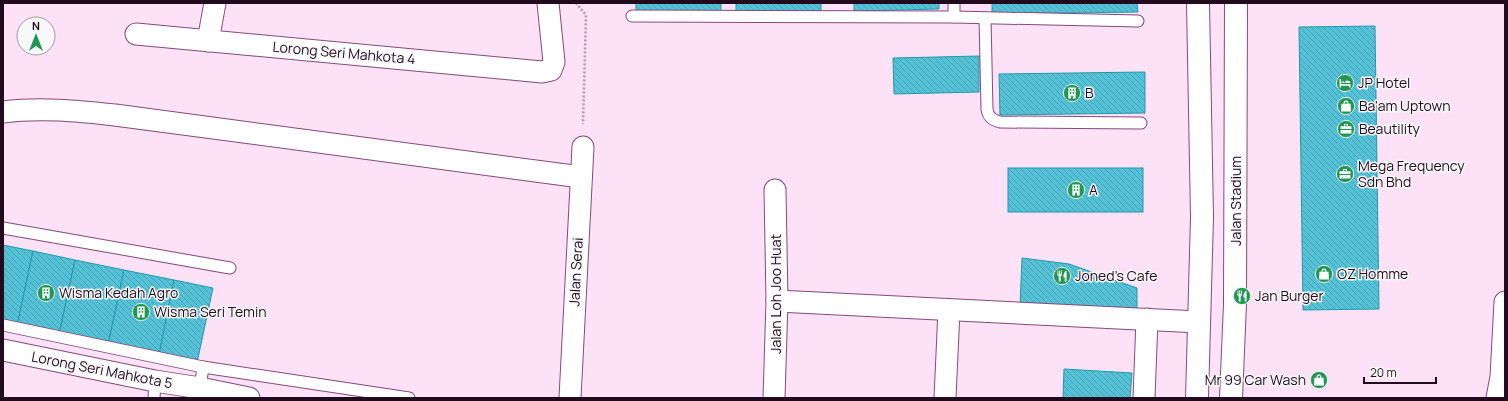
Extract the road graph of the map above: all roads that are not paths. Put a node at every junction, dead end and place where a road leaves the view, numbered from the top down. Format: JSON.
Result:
{"nodes":[{"id":1,"x":215,"y":3,"type":"edge"},
{"id":2,"x":548,"y":3,"type":"edge"},
{"id":3,"x":954,"y":3,"type":"edge"},
{"id":4,"x":1198,"y":3,"type":"edge"},
{"id":5,"x":1236,"y":3,"type":"edge"},
{"id":6,"x":632,"y":16,"type":"dead end"},
{"id":7,"x":954,"y":17,"type":"junction"},
{"id":8,"x":985,"y":18,"type":"junction"},
{"id":9,"x":1138,"y":21,"type":"dead end"},
{"id":10,"x":136,"y":34,"type":"dead end"},
{"id":11,"x":208,"y":41,"type":"junction"},
{"id":12,"x":3,"y":112,"type":"edge"},
{"id":13,"x":1141,"y":123,"type":"dead end"},
{"id":14,"x":583,"y":147,"type":"road end"},
{"id":15,"x":581,"y":177,"type":"junction"},
{"id":16,"x":776,"y":190,"type":"dead end"},
{"id":17,"x":3,"y":228,"type":"edge"},
{"id":18,"x":230,"y":268,"type":"dead end"},
{"id":19,"x":778,"y":301,"type":"junction"},
{"id":20,"x":1505,"y":302,"type":"edge"},
{"id":21,"x":949,"y":310,"type":"junction"},
{"id":22,"x":1147,"y":319,"type":"junction"},
{"id":23,"x":1200,"y":322,"type":"junction"},
{"id":24,"x":3,"y":325,"type":"edge"},
{"id":25,"x":3,"y":350,"type":"edge"},
{"id":26,"x":204,"y":367,"type":"junction"},
{"id":27,"x":1503,"y":377,"type":"edge"},
{"id":28,"x":200,"y":388,"type":"junction"},
{"id":29,"x":155,"y":390,"type":"edge"},
{"id":30,"x":249,"y":398,"type":"edge"},
{"id":31,"x":409,"y":398,"type":"edge"},
{"id":32,"x":570,"y":398,"type":"edge"},
{"id":33,"x":774,"y":398,"type":"edge"},
{"id":34,"x":945,"y":398,"type":"edge"},
{"id":35,"x":1144,"y":398,"type":"edge"},
{"id":36,"x":1198,"y":398,"type":"edge"},
{"id":37,"x":1231,"y":398,"type":"edge"},
{"id":38,"x":1497,"y":398,"type":"edge"}],
"edges":[{"from":1,"to":11,"type":"street"},
{"from":2,"to":11,"type":"street","name":"Lorong Seri Mahkota 4"},
{"from":3,"to":7,"type":"lane"},
{"from":4,"to":23,"type":"main road"},
{"from":5,"to":37,"type":"main road","name":"Jalan Stadium"},
{"from":6,"to":7,"type":"lane"},
{"from":7,"to":8,"type":"lane"},
{"from":8,"to":9,"type":"lane"},
{"from":8,"to":13,"type":"lane"},
{"from":10,"to":11,"type":"street","name":"Lorong Seri Mahkota 4"},
{"from":12,"to":15,"type":"street"},
{"from":14,"to":15,"type":"street","name":"Jalan Serai"},
{"from":15,"to":32,"type":"street","name":"Jalan Serai"},
{"from":16,"to":19,"type":"street","name":"Jalan Loh Joo Huat"},
{"from":17,"to":18,"type":"lane"},
{"from":19,"to":21,"type":"street"},
{"from":19,"to":33,"type":"street","name":"Jalan Loh Joo Huat"},
{"from":20,"to":27,"type":"street"},
{"from":21,"to":22,"type":"street"},
{"from":21,"to":34,"type":"street"},
{"from":22,"to":23,"type":"street"},
{"from":22,"to":35,"type":"street"},
{"from":23,"to":36,"type":"main road"},
{"from":24,"to":26,"type":"lane"},
{"from":25,"to":29,"type":"street","name":"Lorong Seri Mahkota 5"},
{"from":26,"to":28,"type":"lane"},
{"from":26,"to":31,"type":"lane"},
{"from":27,"to":38,"type":"street"},
{"from":28,"to":29,"type":"street","name":"Lorong Seri Mahkota 5"},
{"from":28,"to":30,"type":"street","name":"Lorong Seri Mahkota 5"}]}
